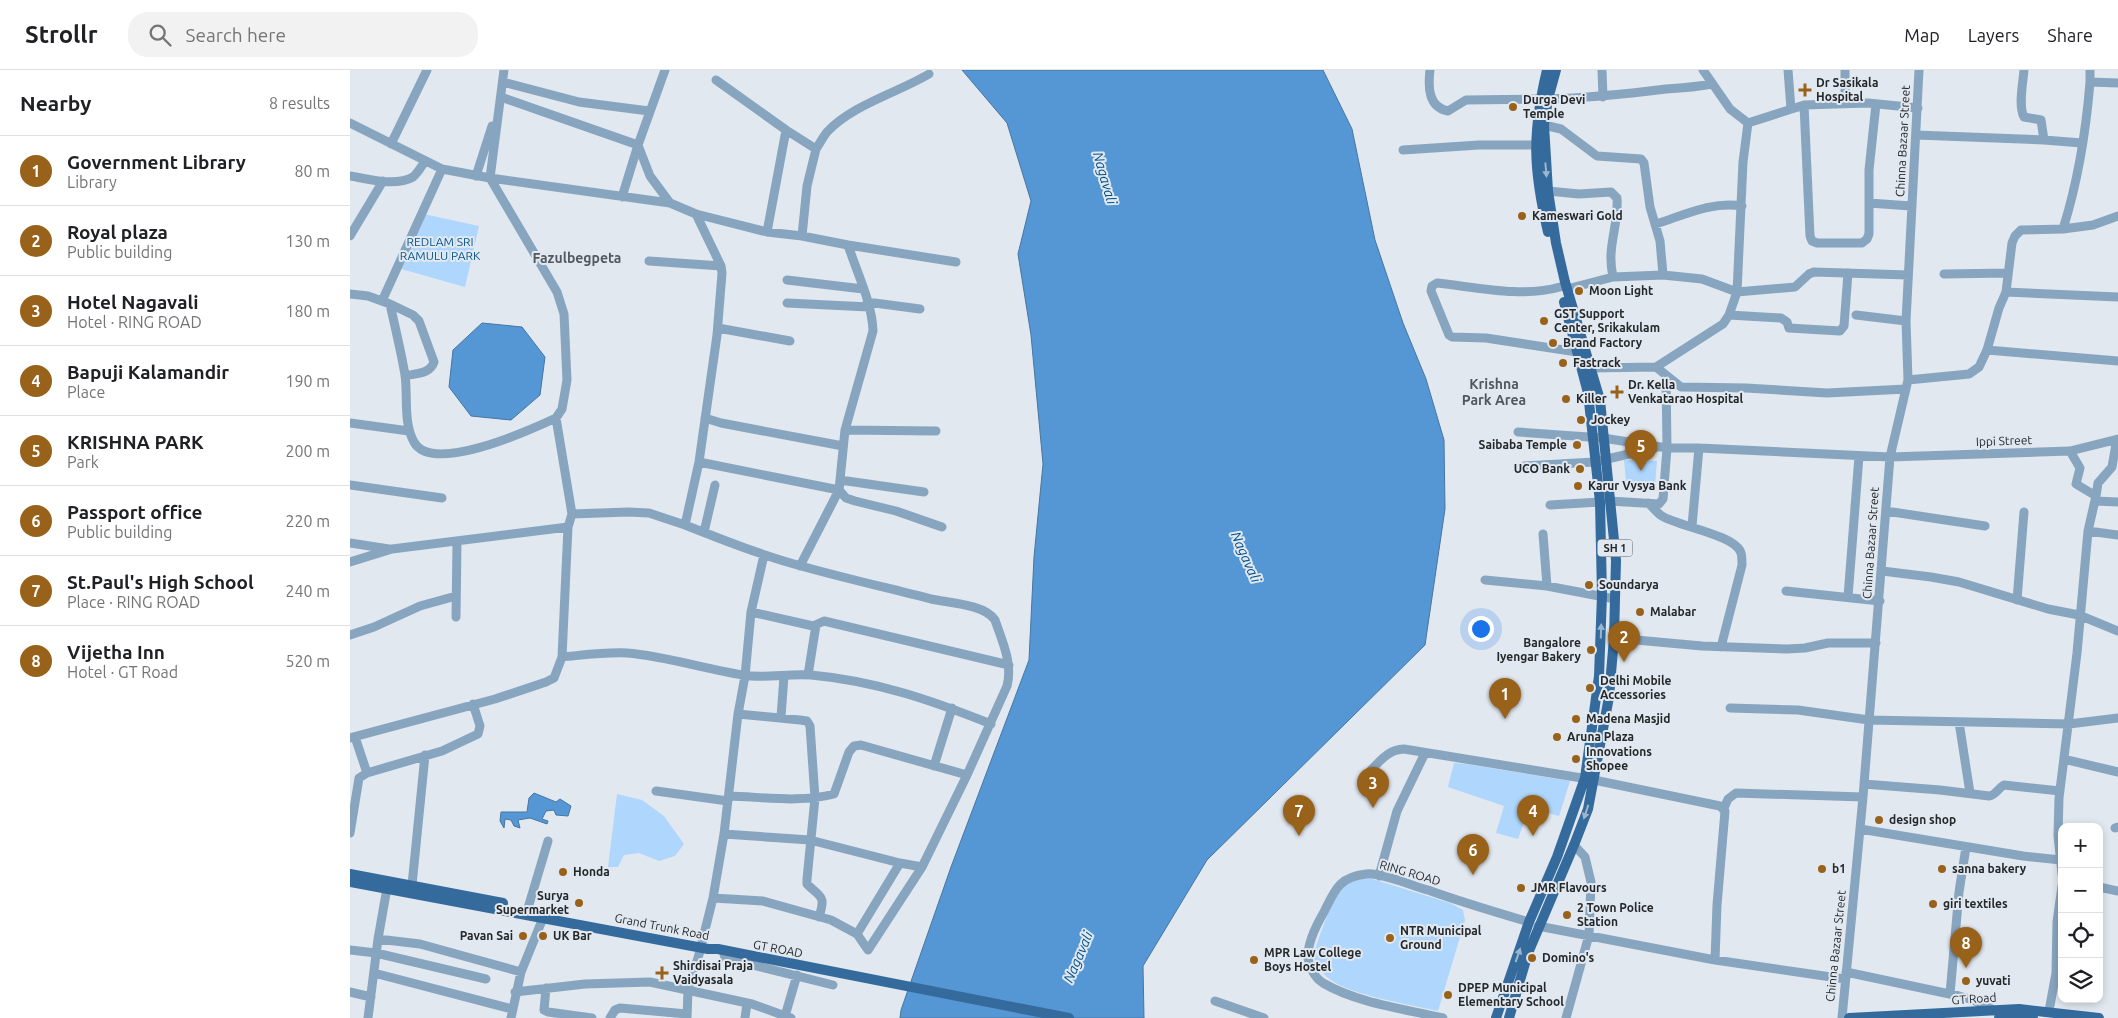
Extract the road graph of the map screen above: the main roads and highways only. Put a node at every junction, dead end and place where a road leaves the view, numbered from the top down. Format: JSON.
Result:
{"nodes":[{"id":1,"x":1547,"y":70,"type":"edge"},
{"id":2,"x":1556,"y":70,"type":"edge"},
{"id":3,"x":1544,"y":99,"type":"junction"},
{"id":4,"x":1564,"y":288,"type":"junction"},
{"id":5,"x":1605,"y":502,"type":"junction"},
{"id":6,"x":1590,"y":779,"type":"junction"},
{"id":7,"x":350,"y":874,"type":"edge"},
{"id":8,"x":350,"y":882,"type":"edge"},
{"id":9,"x":1533,"y":924,"type":"junction"},
{"id":10,"x":701,"y":945,"type":"junction"},
{"id":11,"x":720,"y":949,"type":"joint"},
{"id":12,"x":1996,"y":1014,"type":"edge"},
{"id":13,"x":2029,"y":1016,"type":"edge"},
{"id":14,"x":1069,"y":1018,"type":"edge"},
{"id":15,"x":1496,"y":1018,"type":"edge"},
{"id":16,"x":1509,"y":1018,"type":"edge"},
{"id":17,"x":1849,"y":1018,"type":"edge"},
{"id":18,"x":2099,"y":1018,"type":"edge"}],
"edges":[{"from":1,"to":3,"type":"main road","number":"SH 1"},
{"from":2,"to":3,"type":"main road","number":"SH 1"},
{"from":3,"to":4,"type":"main road","number":"SH 1","one_way":true},
{"from":3,"to":4,"type":"main road","number":"SH 1"},
{"from":4,"to":5,"type":"main road","number":"SH 1"},
{"from":4,"to":5,"type":"main road","number":"SH 1"},
{"from":6,"to":5,"type":"main road","number":"SH 1","one_way":true},
{"from":5,"to":6,"type":"main road","number":"SH 1"},
{"from":6,"to":9,"type":"main road","number":"SH 1"},
{"from":6,"to":9,"type":"main road","number":"SH 1","one_way":true},
{"from":7,"to":10,"type":"main road","name":"Grand Trunk Road"},
{"from":8,"to":10,"type":"main road","name":"Grand Trunk Road"},
{"from":15,"to":9,"type":"main road","number":"SH 1","one_way":true},
{"from":9,"to":16,"type":"main road","number":"SH 1"},
{"from":10,"to":11,"type":"main road","name":"Grand Trunk Road"},
{"from":11,"to":14,"type":"main road","name":"GT ROAD"},
{"from":12,"to":13,"type":"main road","name":"GT Road"},
{"from":12,"to":17,"type":"main road","name":"GT Road"},
{"from":13,"to":18,"type":"main road"}]}
